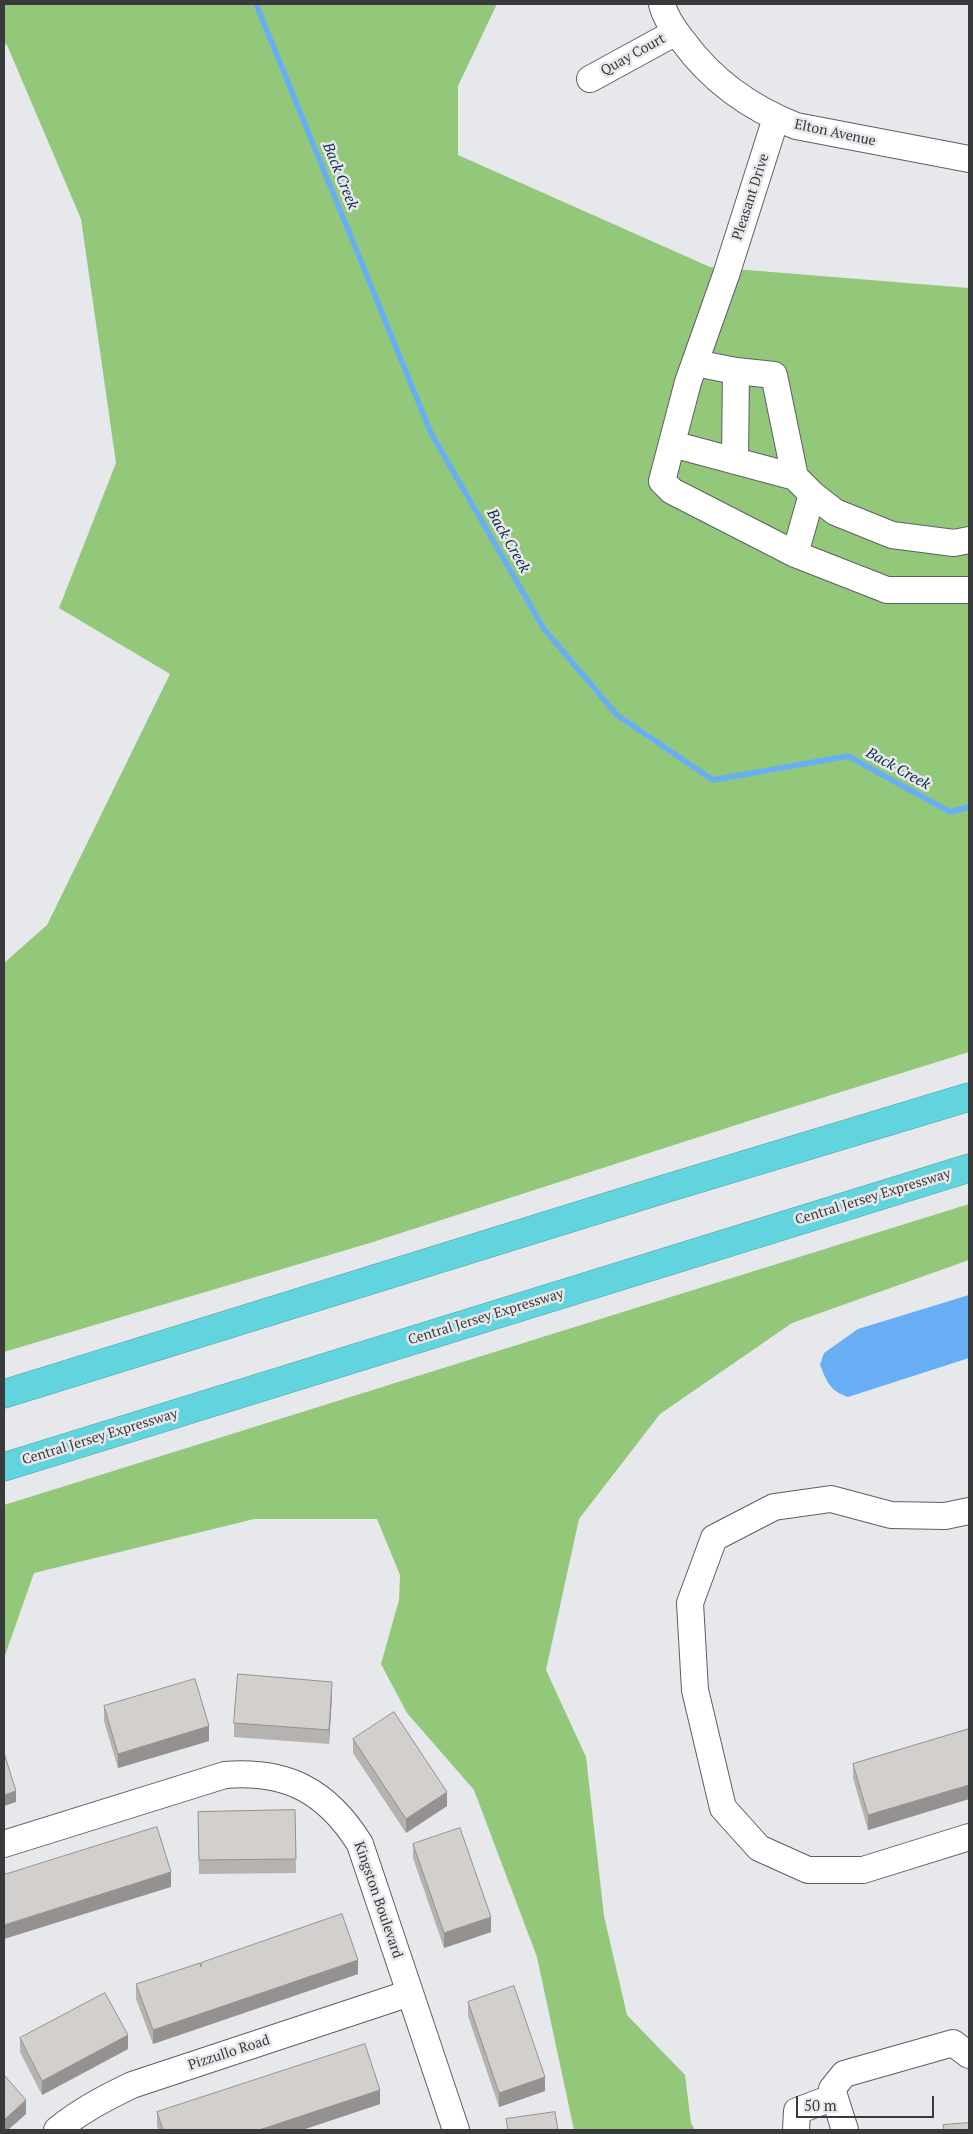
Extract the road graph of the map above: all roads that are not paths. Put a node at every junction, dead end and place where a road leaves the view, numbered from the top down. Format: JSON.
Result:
{"nodes":[{"id":1,"x":662,"y":4,"type":"edge"},
{"id":2,"x":676,"y":32,"type":"junction"},
{"id":3,"x":590,"y":79,"type":"dead end"},
{"id":4,"x":776,"y":118,"type":"junction"},
{"id":5,"x":968,"y":152,"type":"edge"},
{"id":6,"x":695,"y":363,"type":"junction"},
{"id":7,"x":736,"y":371,"type":"junction"},
{"id":8,"x":672,"y":444,"type":"junction"},
{"id":9,"x":736,"y":461,"type":"junction"},
{"id":10,"x":804,"y":486,"type":"junction"},
{"id":11,"x":969,"y":540,"type":"edge"},
{"id":12,"x":795,"y":554,"type":"junction"},
{"id":13,"x":969,"y":590,"type":"edge"},
{"id":14,"x":969,"y":1097,"type":"edge"},
{"id":15,"x":969,"y":1168,"type":"edge"},
{"id":16,"x":4,"y":1394,"type":"edge"},
{"id":17,"x":4,"y":1467,"type":"edge"},
{"id":18,"x":969,"y":1511,"type":"edge"},
{"id":19,"x":969,"y":1837,"type":"edge"},
{"id":20,"x":4,"y":1844,"type":"edge"},
{"id":21,"x":410,"y":1993,"type":"junction"},
{"id":22,"x":964,"y":2045,"type":"edge"},
{"id":23,"x":834,"y":2097,"type":"junction"},
{"id":24,"x":57,"y":2130,"type":"edge"},
{"id":25,"x":456,"y":2130,"type":"edge"},
{"id":26,"x":796,"y":2130,"type":"edge"},
{"id":27,"x":845,"y":2130,"type":"edge"}],
"edges":[{"from":1,"to":2,"type":"street","name":"Elton Avenue"},
{"from":2,"to":3,"type":"street","name":"Quay Court"},
{"from":2,"to":4,"type":"street","name":"Elton Avenue"},
{"from":4,"to":5,"type":"street","name":"Elton Avenue"},
{"from":4,"to":6,"type":"street","name":"Pleasant Drive"},
{"from":6,"to":7,"type":"street"},
{"from":6,"to":8,"type":"street","name":"Pleasant Drive"},
{"from":7,"to":9,"type":"street"},
{"from":7,"to":10,"type":"street"},
{"from":8,"to":9,"type":"street"},
{"from":8,"to":12,"type":"street","name":"Pleasant Drive"},
{"from":9,"to":10,"type":"street"},
{"from":10,"to":11,"type":"street"},
{"from":10,"to":12,"type":"street"},
{"from":12,"to":13,"type":"street"},
{"from":14,"to":16,"type":"highway"},
{"from":15,"to":17,"type":"highway","name":"Central Jersey Expressway"},
{"from":18,"to":19,"type":"street"},
{"from":20,"to":21,"type":"street","name":"Kingston Boulevard"},
{"from":21,"to":24,"type":"street","name":"Pizzullo Road"},
{"from":21,"to":25,"type":"street","name":"Kingston Boulevard"},
{"from":22,"to":23,"type":"street"},
{"from":23,"to":26,"type":"street"},
{"from":23,"to":27,"type":"street"}]}
